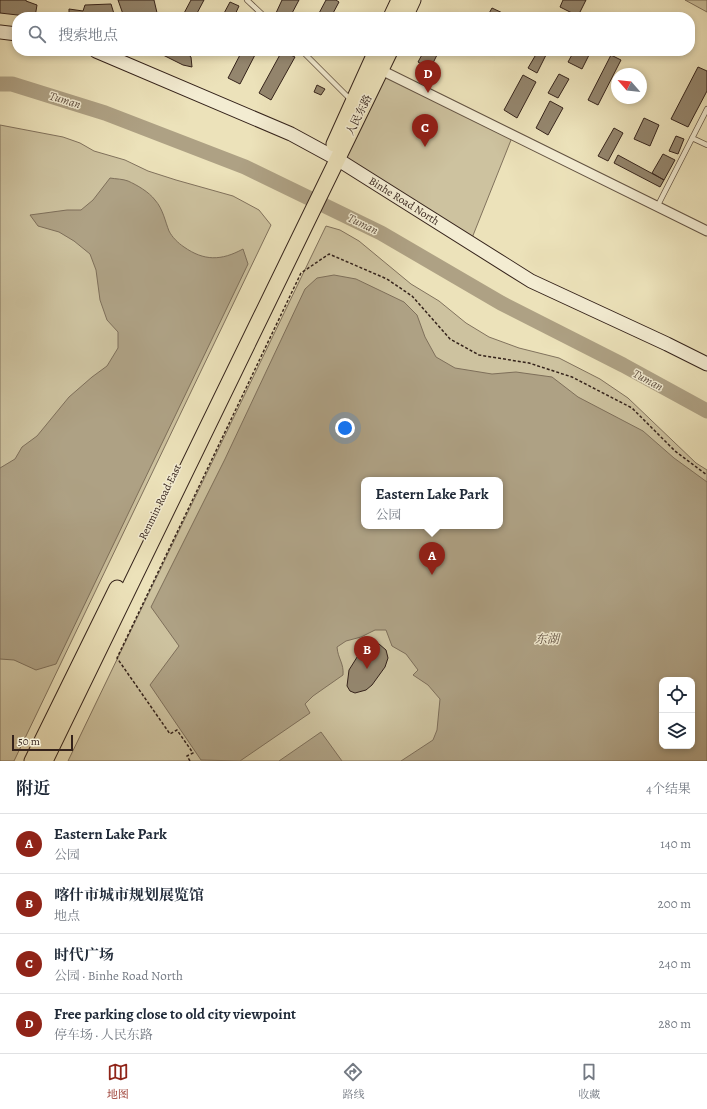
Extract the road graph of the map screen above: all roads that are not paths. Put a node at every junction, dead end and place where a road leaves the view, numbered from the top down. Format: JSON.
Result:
{"nodes":[{"id":1,"x":247,"y":0,"type":"edge"},
{"id":2,"x":399,"y":0,"type":"edge"},
{"id":3,"x":413,"y":0,"type":"edge"},
{"id":4,"x":260,"y":12,"type":"edge"},
{"id":5,"x":393,"y":12,"type":"edge"},
{"id":6,"x":407,"y":12,"type":"edge"},
{"id":7,"x":0,"y":32,"type":"edge"},
{"id":8,"x":12,"y":33,"type":"edge"},
{"id":9,"x":108,"y":56,"type":"edge"},
{"id":10,"x":307,"y":56,"type":"edge"},
{"id":11,"x":374,"y":56,"type":"edge"},
{"id":12,"x":388,"y":56,"type":"edge"},
{"id":13,"x":381,"y":70,"type":"junction"},
{"id":14,"x":352,"y":101,"type":"junction"},
{"id":15,"x":707,"y":109,"type":"edge"},
{"id":16,"x":692,"y":138,"type":"junction"},
{"id":17,"x":707,"y":145,"type":"edge"},
{"id":18,"x":333,"y":156,"type":"junction"},
{"id":19,"x":657,"y":207,"type":"junction"},
{"id":20,"x":707,"y":231,"type":"edge"},
{"id":21,"x":292,"y":243,"type":"junction"},
{"id":22,"x":707,"y":364,"type":"edge"},
{"id":23,"x":32,"y":761,"type":"edge"},
{"id":24,"x":45,"y":761,"type":"edge"}],
"edges":[{"from":1,"to":4,"type":"lane"},
{"from":2,"to":5,"type":"main road"},
{"from":3,"to":6,"type":"main road"},
{"from":7,"to":8,"type":"main road"},
{"from":9,"to":18,"type":"main road","name":"Binhe Road North"},
{"from":10,"to":14,"type":"lane"},
{"from":11,"to":14,"type":"main road","name":"人民东路"},
{"from":12,"to":13,"type":"main road","name":"人民东路"},
{"from":13,"to":18,"type":"main road","name":"人民东路"},
{"from":13,"to":19,"type":"street"},
{"from":14,"to":18,"type":"main road","name":"人民东路"},
{"from":15,"to":16,"type":"lane"},
{"from":16,"to":17,"type":"lane"},
{"from":16,"to":19,"type":"lane"},
{"from":18,"to":21,"type":"main road","name":"人民东路"},
{"from":18,"to":22,"type":"main road","name":"Binhe Road North"},
{"from":19,"to":20,"type":"street"},
{"from":21,"to":23,"type":"main road","name":"Renmin Road East"},
{"from":21,"to":24,"type":"main road","name":"Renmin Road East"}]}
